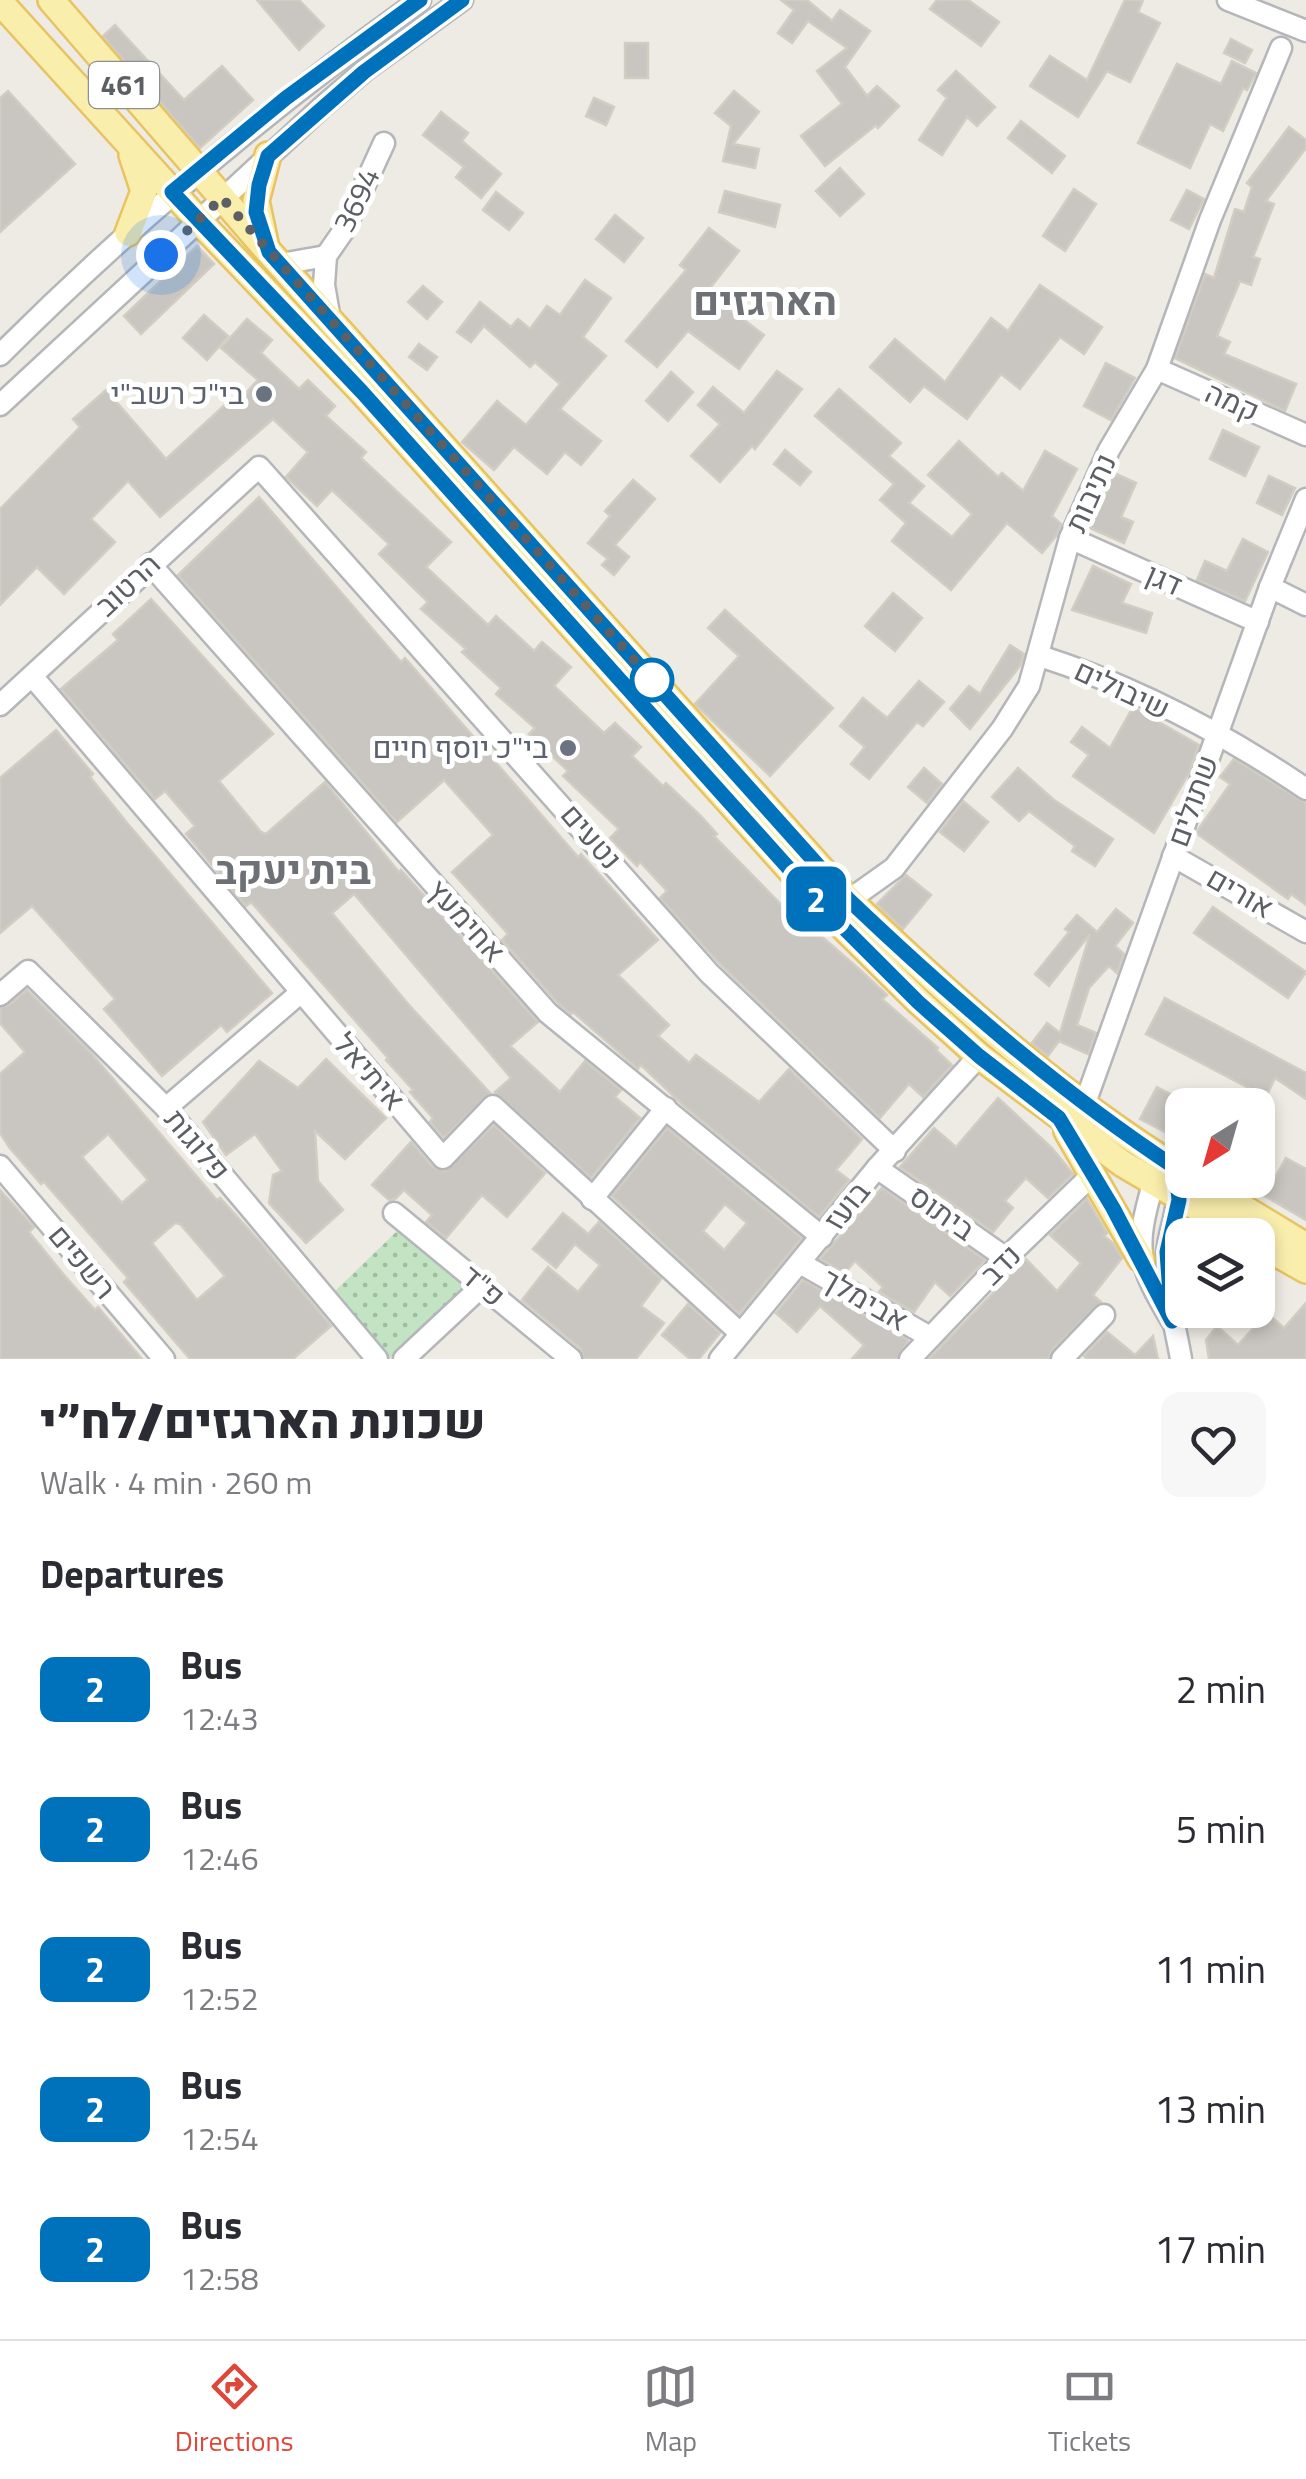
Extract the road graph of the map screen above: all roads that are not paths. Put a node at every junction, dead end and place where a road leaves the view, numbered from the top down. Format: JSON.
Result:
{"nodes":[{"id":1,"x":51,"y":0,"type":"edge"},
{"id":2,"x":420,"y":0,"type":"edge"},
{"id":3,"x":462,"y":0,"type":"edge"},
{"id":4,"x":1228,"y":0,"type":"edge"},
{"id":5,"x":3,"y":11,"type":"edge"},
{"id":6,"x":1306,"y":31,"type":"edge"},
{"id":7,"x":1281,"y":48,"type":"dead end"},
{"id":8,"x":117,"y":129,"type":"junction"},
{"id":9,"x":384,"y":143,"type":"dead end"},
{"id":10,"x":268,"y":156,"type":"junction"},
{"id":11,"x":198,"y":170,"type":"junction"},
{"id":12,"x":172,"y":192,"type":"junction"},
{"id":13,"x":222,"y":198,"type":"junction"},
{"id":14,"x":198,"y":220,"type":"junction"},
{"id":15,"x":128,"y":232,"type":"junction"},
{"id":16,"x":326,"y":256,"type":"junction"},
{"id":17,"x":275,"y":258,"type":"junction"},
{"id":18,"x":330,"y":320,"type":"junction"},
{"id":19,"x":0,"y":355,"type":"edge"},
{"id":20,"x":1158,"y":368,"type":"junction"},
{"id":21,"x":0,"y":405,"type":"edge"},
{"id":22,"x":1306,"y":435,"type":"edge"},
{"id":23,"x":259,"y":467,"type":"joint"},
{"id":24,"x":1306,"y":499,"type":"edge"},
{"id":25,"x":1070,"y":538,"type":"junction"},
{"id":26,"x":150,"y":564,"type":"junction"},
{"id":27,"x":1270,"y":587,"type":"junction"},
{"id":28,"x":1306,"y":604,"type":"edge"},
{"id":29,"x":1258,"y":622,"type":"junction"},
{"id":30,"x":1040,"y":656,"type":"junction"},
{"id":31,"x":32,"y":676,"type":"junction"},
{"id":32,"x":0,"y":705,"type":"edge"},
{"id":33,"x":1217,"y":735,"type":"junction"},
{"id":34,"x":1306,"y":789,"type":"edge"},
{"id":35,"x":1174,"y":856,"type":"junction"},
{"id":36,"x":849,"y":900,"type":"junction"},
{"id":37,"x":1306,"y":932,"type":"edge"},
{"id":38,"x":300,"y":993,"type":"junction"},
{"id":39,"x":0,"y":995,"type":"edge"},
{"id":40,"x":979,"y":1056,"type":"junction"},
{"id":41,"x":1084,"y":1103,"type":"junction"},
{"id":42,"x":166,"y":1108,"type":"junction"},
{"id":43,"x":666,"y":1108,"type":"junction"},
{"id":44,"x":1059,"y":1118,"type":"junction"},
{"id":45,"x":895,"y":1151,"type":"junction"},
{"id":46,"x":1165,"y":1165,"type":"edge"},
{"id":47,"x":0,"y":1166,"type":"edge"},
{"id":48,"x":877,"y":1168,"type":"junction"},
{"id":49,"x":1094,"y":1173,"type":"junction"},
{"id":50,"x":1165,"y":1182,"type":"edge"},
{"id":51,"x":1153,"y":1184,"type":"junction"},
{"id":52,"x":1204,"y":1198,"type":"edge"},
{"id":53,"x":1217,"y":1198,"type":"edge"},
{"id":54,"x":592,"y":1199,"type":"junction"},
{"id":55,"x":394,"y":1213,"type":"dead end"},
{"id":56,"x":1225,"y":1218,"type":"edge"},
{"id":57,"x":822,"y":1237,"type":"junction"},
{"id":58,"x":1306,"y":1246,"type":"edge"},
{"id":59,"x":1275,"y":1253,"type":"edge"},
{"id":60,"x":1006,"y":1258,"type":"junction"},
{"id":61,"x":1141,"y":1259,"type":"junction"},
{"id":62,"x":800,"y":1263,"type":"junction"},
{"id":63,"x":1306,"y":1270,"type":"edge"},
{"id":64,"x":482,"y":1286,"type":"junction"},
{"id":65,"x":1165,"y":1309,"type":"edge"},
{"id":66,"x":1104,"y":1314,"type":"dead end"},
{"id":67,"x":1174,"y":1328,"type":"edge"},
{"id":68,"x":740,"y":1333,"type":"junction"},
{"id":69,"x":930,"y":1337,"type":"junction"},
{"id":70,"x":727,"y":1357,"type":"edge"},
{"id":71,"x":164,"y":1359,"type":"edge"},
{"id":72,"x":376,"y":1359,"type":"edge"},
{"id":73,"x":404,"y":1359,"type":"edge"},
{"id":74,"x":571,"y":1359,"type":"edge"},
{"id":75,"x":910,"y":1359,"type":"edge"},
{"id":76,"x":1062,"y":1359,"type":"edge"},
{"id":77,"x":1181,"y":1359,"type":"edge"}],
"edges":[{"from":1,"to":11,"type":"main road","number":"461"},
{"from":2,"to":11,"type":"street"},
{"from":3,"to":10,"type":"street"},
{"from":4,"to":6,"type":"street"},
{"from":5,"to":8,"type":"main road","number":"461"},
{"from":7,"to":20,"type":"street","name":"נתיבות"},
{"from":8,"to":12,"type":"main road","number":"461"},
{"from":8,"to":15,"type":"main road"},
{"from":9,"to":16,"type":"street","name":"3694"},
{"from":10,"to":13,"type":"street"},
{"from":10,"to":17,"type":"main road"},
{"from":11,"to":12,"type":"street"},
{"from":11,"to":13,"type":"main road","number":"461"},
{"from":12,"to":14,"type":"main road","number":"461"},
{"from":12,"to":15,"type":"street"},
{"from":13,"to":14,"type":"street"},
{"from":13,"to":17,"type":"main road","number":"461"},
{"from":14,"to":21,"type":"street"},
{"from":14,"to":40,"type":"main road","number":"461"},
{"from":15,"to":19,"type":"street"},
{"from":16,"to":17,"type":"street","name":"3694"},
{"from":16,"to":18,"type":"street","name":"3694"},
{"from":17,"to":18,"type":"main road","number":"461"},
{"from":18,"to":36,"type":"main road","number":"461"},
{"from":20,"to":22,"type":"street","name":"קמה"},
{"from":20,"to":25,"type":"street","name":"נתיבות"},
{"from":23,"to":26,"type":"street","name":"הרטוב"},
{"from":23,"to":45,"type":"street","name":"נטעים"},
{"from":24,"to":27,"type":"street","name":"שתולים"},
{"from":25,"to":29,"type":"street","name":"דגן"},
{"from":25,"to":30,"type":"street","name":"נתיבות"},
{"from":26,"to":31,"type":"street","name":"הרטוב"},
{"from":26,"to":43,"type":"street","name":"אחימעץ"},
{"from":27,"to":28,"type":"street"},
{"from":27,"to":29,"type":"street","name":"שתולים"},
{"from":29,"to":33,"type":"street","name":"שתולים"},
{"from":30,"to":33,"type":"street","name":"שיבולים"},
{"from":30,"to":36,"type":"street","name":"נתיבות"},
{"from":31,"to":32,"type":"street","name":"הרטוב"},
{"from":31,"to":38,"type":"street","name":"איתיאל"},
{"from":33,"to":34,"type":"street","name":"שיבולים"},
{"from":33,"to":35,"type":"street","name":"שתולים"},
{"from":35,"to":37,"type":"street","name":"אורים"},
{"from":35,"to":41,"type":"street","name":"שתולים"},
{"from":36,"to":41,"type":"main road","number":"461"},
{"from":38,"to":42,"type":"street"},
{"from":38,"to":54,"type":"street","name":"איתיאל"},
{"from":39,"to":42,"type":"street","name":"פלוגות"},
{"from":40,"to":44,"type":"main road","number":"461"},
{"from":40,"to":45,"type":"street","name":"בועז"},
{"from":41,"to":46,"type":"main road","number":"461"},
{"from":42,"to":72,"type":"street","name":"פלוגות"},
{"from":43,"to":54,"type":"street"},
{"from":43,"to":57,"type":"street","name":"אחימעץ"},
{"from":44,"to":49,"type":"main road"},
{"from":44,"to":51,"type":"main road","number":"461"},
{"from":45,"to":48,"type":"street","name":"בועז"},
{"from":47,"to":71,"type":"street","name":"רשפים"},
{"from":48,"to":57,"type":"street","name":"בועז"},
{"from":48,"to":60,"type":"street","name":"ביתוס"},
{"from":49,"to":60,"type":"street","name":"נדב"},
{"from":49,"to":61,"type":"main road"},
{"from":50,"to":51,"type":"main road","number":"461"},
{"from":51,"to":61,"type":"street"},
{"from":52,"to":56,"type":"main road","number":"461"},
{"from":53,"to":58,"type":"main road","number":"461"},
{"from":54,"to":68,"type":"street","name":"איתיאל"},
{"from":55,"to":64,"type":"street","name":"פ\"ד"},
{"from":57,"to":62,"type":"street","name":"בועז"},
{"from":59,"to":63,"type":"main road"},
{"from":60,"to":69,"type":"street","name":"נדב"},
{"from":61,"to":65,"type":"street"},
{"from":62,"to":68,"type":"street","name":"בועז"},
{"from":62,"to":69,"type":"street","name":"אבימלך"},
{"from":64,"to":73,"type":"street"},
{"from":64,"to":74,"type":"street","name":"פ\"ד"},
{"from":66,"to":76,"type":"street"},
{"from":67,"to":77,"type":"street"},
{"from":68,"to":70,"type":"street","name":"בועז"},
{"from":69,"to":75,"type":"street","name":"נדב"}]}
